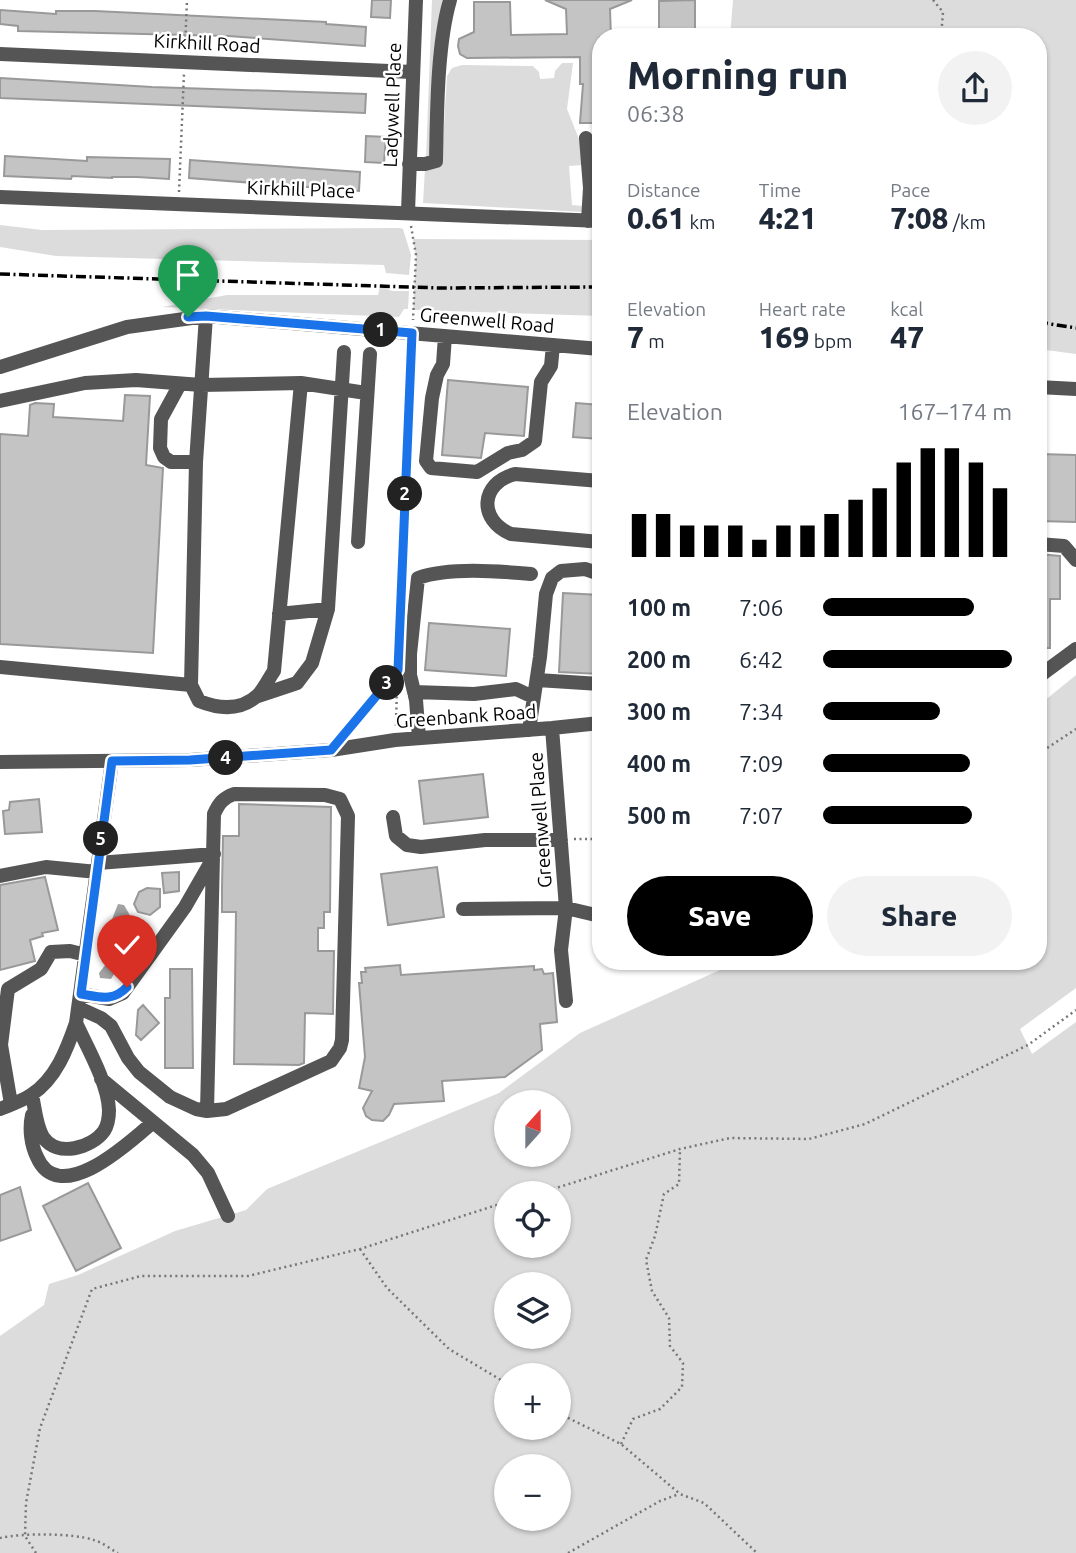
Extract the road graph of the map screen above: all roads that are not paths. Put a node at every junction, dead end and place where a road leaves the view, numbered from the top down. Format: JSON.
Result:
{"nodes":[{"id":1,"x":416,"y":0,"type":"edge"},
{"id":2,"x":450,"y":0,"type":"edge"},
{"id":3,"x":0,"y":54,"type":"edge"},
{"id":4,"x":412,"y":72,"type":"junction"},
{"id":5,"x":586,"y":138,"type":"dead end"},
{"id":6,"x":409,"y":164,"type":"junction"},
{"id":7,"x":592,"y":169,"type":"edge"},
{"id":8,"x":0,"y":197,"type":"edge"},
{"id":9,"x":408,"y":212,"type":"junction"},
{"id":10,"x":592,"y":221,"type":"edge"},
{"id":11,"x":206,"y":316,"type":"junction"},
{"id":12,"x":446,"y":336,"type":"junction"},
{"id":13,"x":552,"y":345,"type":"junction"},
{"id":14,"x":592,"y":348,"type":"edge"},
{"id":15,"x":344,"y":352,"type":"dead end"},
{"id":16,"x":370,"y":354,"type":"dead end"},
{"id":17,"x":0,"y":367,"type":"edge"},
{"id":18,"x":301,"y":383,"type":"junction"},
{"id":19,"x":180,"y":384,"type":"junction"},
{"id":20,"x":201,"y":385,"type":"junction"},
{"id":21,"x":1047,"y":387,"type":"edge"},
{"id":22,"x":342,"y":389,"type":"junction"},
{"id":23,"x":1076,"y":389,"type":"edge"},
{"id":24,"x":366,"y":393,"type":"junction"},
{"id":25,"x":0,"y":401,"type":"edge"},
{"id":26,"x":196,"y":462,"type":"junction"},
{"id":27,"x":592,"y":480,"type":"edge"},
{"id":28,"x":592,"y":541,"type":"edge"},
{"id":29,"x":358,"y":542,"type":"dead end"},
{"id":30,"x":1047,"y":544,"type":"edge"},
{"id":31,"x":1076,"y":560,"type":"edge"},
{"id":32,"x":592,"y":571,"type":"edge"},
{"id":33,"x":530,"y":574,"type":"dead end"},
{"id":34,"x":328,"y":609,"type":"junction"},
{"id":35,"x":279,"y":614,"type":"junction"},
{"id":36,"x":1076,"y":649,"type":"edge"},
{"id":37,"x":0,"y":667,"type":"edge"},
{"id":38,"x":1047,"y":670,"type":"edge"},
{"id":39,"x":537,"y":680,"type":"junction"},
{"id":40,"x":592,"y":683,"type":"edge"},
{"id":41,"x":191,"y":685,"type":"junction"},
{"id":42,"x":414,"y":692,"type":"junction"},
{"id":43,"x":258,"y":696,"type":"junction"},
{"id":44,"x":533,"y":697,"type":"junction"},
{"id":45,"x":592,"y":724,"type":"edge"},
{"id":46,"x":552,"y":728,"type":"junction"},
{"id":47,"x":529,"y":730,"type":"junction"},
{"id":48,"x":419,"y":738,"type":"junction"},
{"id":49,"x":112,"y":761,"type":"junction"},
{"id":50,"x":0,"y":762,"type":"edge"},
{"id":51,"x":393,"y":817,"type":"dead end"},
{"id":52,"x":561,"y":840,"type":"junction"},
{"id":53,"x":213,"y":857,"type":"junction"},
{"id":54,"x":97,"y":867,"type":"junction"},
{"id":55,"x":0,"y":876,"type":"edge"},
{"id":56,"x":566,"y":908,"type":"junction"},
{"id":57,"x":463,"y":909,"type":"dead end"},
{"id":58,"x":592,"y":914,"type":"edge"},
{"id":59,"x":86,"y":955,"type":"junction"},
{"id":60,"x":566,"y":1001,"type":"dead end"},
{"id":61,"x":79,"y":1008,"type":"junction"},
{"id":62,"x":100,"y":1078,"type":"junction"},
{"id":63,"x":33,"y":1100,"type":"junction"},
{"id":64,"x":5,"y":1107,"type":"edge"},
{"id":65,"x":207,"y":1111,"type":"junction"},
{"id":66,"x":152,"y":1123,"type":"junction"},
{"id":67,"x":228,"y":1216,"type":"dead end"}],
"edges":[{"from":1,"to":4,"type":"street","name":"Ladywell Place"},
{"from":2,"to":6,"type":"street"},
{"from":3,"to":4,"type":"street","name":"Kirkhill Road"},
{"from":4,"to":6,"type":"street","name":"Ladywell Place"},
{"from":5,"to":7,"type":"street"},
{"from":6,"to":9,"type":"street","name":"Ladywell Place"},
{"from":8,"to":9,"type":"street","name":"Kirkhill Place"},
{"from":9,"to":10,"type":"street","name":"Kirkhill Place"},
{"from":11,"to":12,"type":"street","name":"Greenwell Road"},
{"from":11,"to":17,"type":"street","name":"Greenwell Road"},
{"from":11,"to":20,"type":"street"},
{"from":12,"to":13,"type":"street","name":"Greenwell Road"},
{"from":12,"to":13,"type":"street"},
{"from":13,"to":14,"type":"street","name":"Greenwell Road"},
{"from":15,"to":22,"type":"street"},
{"from":16,"to":24,"type":"street"},
{"from":18,"to":20,"type":"street"},
{"from":18,"to":22,"type":"street"},
{"from":18,"to":35,"type":"street"},
{"from":19,"to":20,"type":"street"},
{"from":19,"to":25,"type":"street"},
{"from":19,"to":26,"type":"street"},
{"from":20,"to":26,"type":"street"},
{"from":21,"to":23,"type":"street"},
{"from":22,"to":24,"type":"street"},
{"from":22,"to":34,"type":"street"},
{"from":24,"to":29,"type":"street"},
{"from":26,"to":41,"type":"street"},
{"from":27,"to":28,"type":"street"},
{"from":30,"to":31,"type":"street"},
{"from":32,"to":39,"type":"street"},
{"from":33,"to":42,"type":"street"},
{"from":34,"to":35,"type":"street"},
{"from":34,"to":43,"type":"street"},
{"from":35,"to":43,"type":"street"},
{"from":36,"to":38,"type":"street"},
{"from":37,"to":41,"type":"street"},
{"from":39,"to":40,"type":"street"},
{"from":39,"to":44,"type":"street"},
{"from":41,"to":43,"type":"street"},
{"from":42,"to":44,"type":"street"},
{"from":42,"to":48,"type":"street"},
{"from":44,"to":47,"type":"street"},
{"from":45,"to":46,"type":"street","name":"Greenbank Road"},
{"from":46,"to":47,"type":"street","name":"Greenbank Road"},
{"from":46,"to":52,"type":"street","name":"Greenwell Place"},
{"from":47,"to":48,"type":"street","name":"Greenbank Road"},
{"from":48,"to":49,"type":"street","name":"Greenbank Road"},
{"from":49,"to":50,"type":"street","name":"Greenbank Road"},
{"from":49,"to":54,"type":"street"},
{"from":51,"to":52,"type":"street"},
{"from":52,"to":56,"type":"street","name":"Greenwell Place"},
{"from":53,"to":54,"type":"street"},
{"from":53,"to":61,"type":"street"},
{"from":53,"to":65,"type":"street"},
{"from":53,"to":65,"type":"street"},
{"from":54,"to":55,"type":"street"},
{"from":54,"to":59,"type":"street"},
{"from":56,"to":57,"type":"street","name":"Greenwell Place"},
{"from":56,"to":58,"type":"street","name":"Greenwell Place"},
{"from":56,"to":60,"type":"street"},
{"from":59,"to":61,"type":"street"},
{"from":59,"to":64,"type":"street"},
{"from":61,"to":62,"type":"street"},
{"from":61,"to":63,"type":"street"},
{"from":61,"to":65,"type":"street"},
{"from":62,"to":63,"type":"street"},
{"from":62,"to":66,"type":"street"},
{"from":63,"to":64,"type":"street"},
{"from":63,"to":66,"type":"street"},
{"from":66,"to":67,"type":"street"}]}
